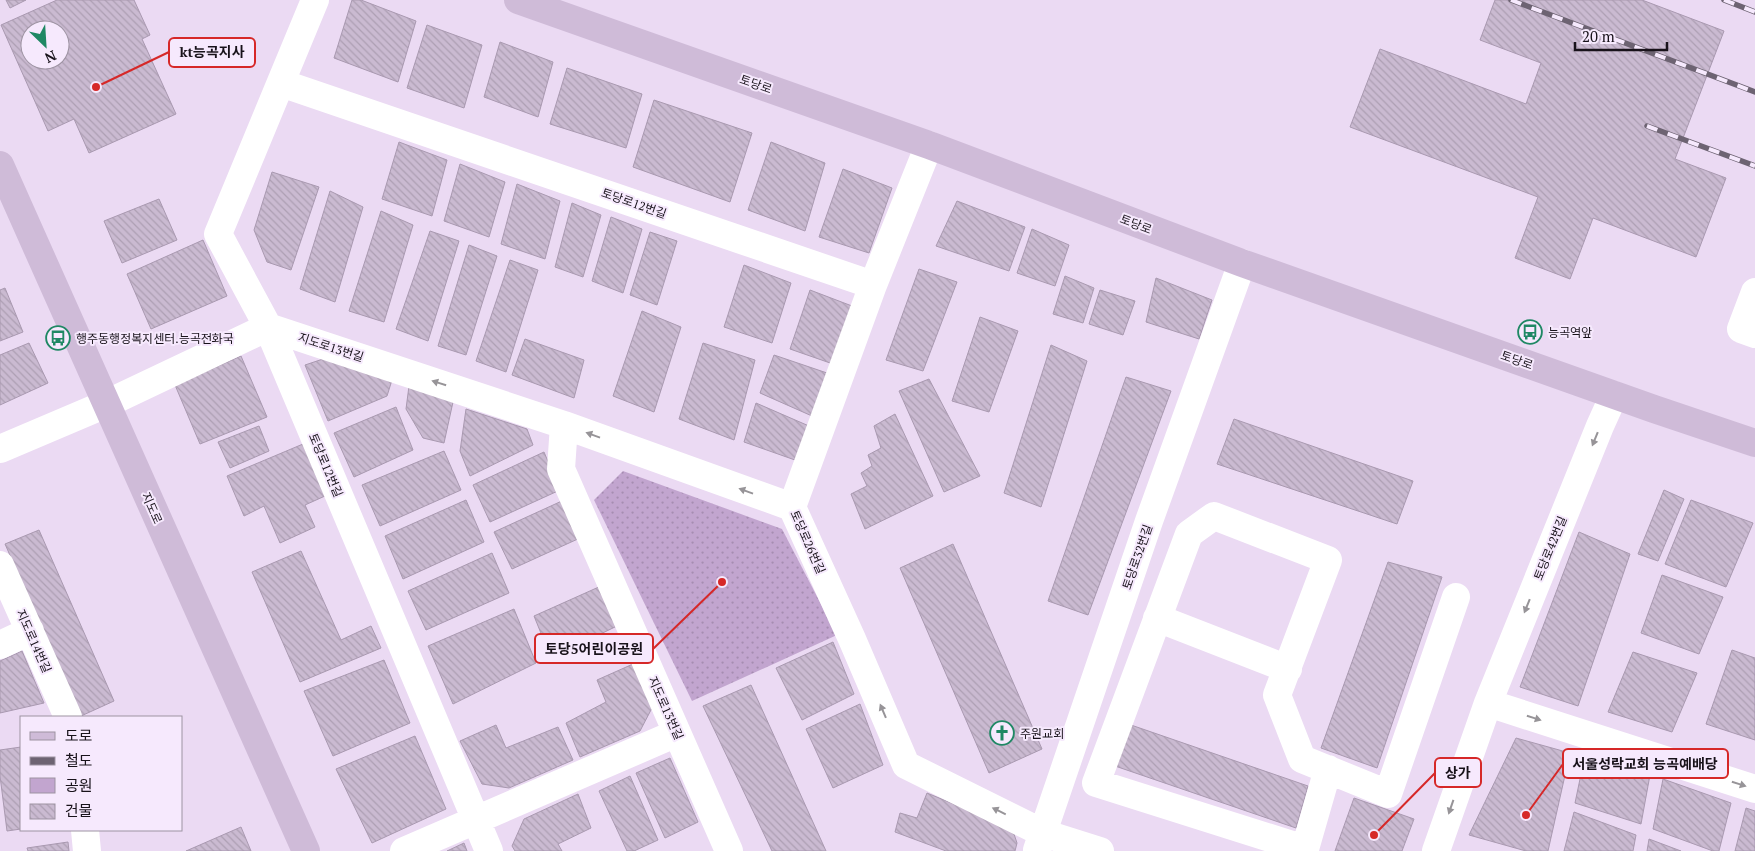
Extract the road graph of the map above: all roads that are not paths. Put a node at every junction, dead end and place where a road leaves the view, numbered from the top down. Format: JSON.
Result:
{"nodes":[{"id":1,"x":316,"y":0,"type":"edge"},
{"id":2,"x":518,"y":0,"type":"edge"},
{"id":3,"x":281,"y":83,"type":"junction"},
{"id":4,"x":929,"y":145,"type":"junction"},
{"id":5,"x":0,"y":164,"type":"edge"},
{"id":6,"x":1242,"y":263,"type":"junction"},
{"id":7,"x":873,"y":285,"type":"junction"},
{"id":8,"x":1755,"y":292,"type":"edge"},
{"id":9,"x":268,"y":327,"type":"junction"},
{"id":10,"x":1755,"y":334,"type":"edge"},
{"id":11,"x":1614,"y":395,"type":"junction"},
{"id":12,"x":106,"y":404,"type":"junction"},
{"id":13,"x":564,"y":425,"type":"junction"},
{"id":14,"x":1755,"y":443,"type":"edge"},
{"id":15,"x":0,"y":449,"type":"edge"},
{"id":16,"x":792,"y":507,"type":"junction"},
{"id":17,"x":1149,"y":521,"type":"junction"},
{"id":18,"x":1189,"y":534,"type":"junction"},
{"id":19,"x":0,"y":565,"type":"edge"},
{"id":20,"x":1456,"y":597,"type":"dead end"},
{"id":21,"x":1158,"y":618,"type":"junction"},
{"id":22,"x":30,"y":631,"type":"junction"},
{"id":23,"x":0,"y":645,"type":"edge"},
{"id":24,"x":1288,"y":668,"type":"junction"},
{"id":25,"x":1488,"y":703,"type":"junction"},
{"id":26,"x":68,"y":716,"type":"edge"},
{"id":27,"x":677,"y":733,"type":"junction"},
{"id":28,"x":1328,"y":769,"type":"junction"},
{"id":29,"x":1755,"y":789,"type":"edge"},
{"id":30,"x":475,"y":819,"type":"junction"},
{"id":31,"x":85,"y":831,"type":"edge"},
{"id":32,"x":1039,"y":842,"type":"edge"},
{"id":33,"x":87,"y":851,"type":"edge"},
{"id":34,"x":306,"y":851,"type":"edge"},
{"id":35,"x":404,"y":851,"type":"edge"},
{"id":36,"x":489,"y":851,"type":"edge"},
{"id":37,"x":729,"y":851,"type":"edge"},
{"id":38,"x":1100,"y":851,"type":"edge"},
{"id":39,"x":1436,"y":851,"type":"edge"}],
"edges":[{"from":1,"to":3,"type":"street","name":"토당로12번길"},
{"from":2,"to":4,"type":"main road","name":"토당로"},
{"from":3,"to":7,"type":"street","name":"토당로12번길"},
{"from":3,"to":9,"type":"street","name":"토당로12번길"},
{"from":4,"to":6,"type":"main road","name":"토당로"},
{"from":4,"to":7,"type":"street","name":"토당로26번길"},
{"from":5,"to":12,"type":"main road","name":"지도로"},
{"from":6,"to":11,"type":"main road","name":"토당로"},
{"from":6,"to":17,"type":"street","name":"토당로32번길"},
{"from":7,"to":16,"type":"street","name":"토당로26번길"},
{"from":8,"to":10,"type":"street"},
{"from":9,"to":12,"type":"street"},
{"from":13,"to":9,"type":"street","name":"지도로13번길","one_way":true},
{"from":9,"to":30,"type":"street","name":"토당로12번길"},
{"from":11,"to":14,"type":"main road","name":"토당로"},
{"from":11,"to":25,"type":"street","name":"토당로42번길","one_way":true},
{"from":12,"to":15,"type":"street"},
{"from":12,"to":34,"type":"main road","name":"지도로"},
{"from":16,"to":13,"type":"street","name":"지도로13번길","one_way":true},
{"from":13,"to":27,"type":"street","name":"지도로13번길"},
{"from":32,"to":16,"type":"street","name":"토당로26번길","one_way":true},
{"from":17,"to":18,"type":"street"},
{"from":17,"to":32,"type":"street","name":"토당로32번길"},
{"from":18,"to":21,"type":"street"},
{"from":18,"to":24,"type":"street"},
{"from":19,"to":22,"type":"street","name":"지도로14번길"},
{"from":20,"to":28,"type":"street"},
{"from":21,"to":24,"type":"street"},
{"from":21,"to":28,"type":"street"},
{"from":22,"to":23,"type":"street"},
{"from":22,"to":26,"type":"street","name":"지도로14번길"},
{"from":24,"to":28,"type":"street"},
{"from":25,"to":29,"type":"street","one_way":true},
{"from":25,"to":39,"type":"street","name":"토당로42번길","one_way":true},
{"from":27,"to":30,"type":"street"},
{"from":27,"to":37,"type":"street","name":"지도로13번길"},
{"from":30,"to":35,"type":"street"},
{"from":30,"to":36,"type":"street","name":"토당로12번길"},
{"from":31,"to":33,"type":"street"},
{"from":32,"to":38,"type":"street","name":"토당로26번길"}]}
